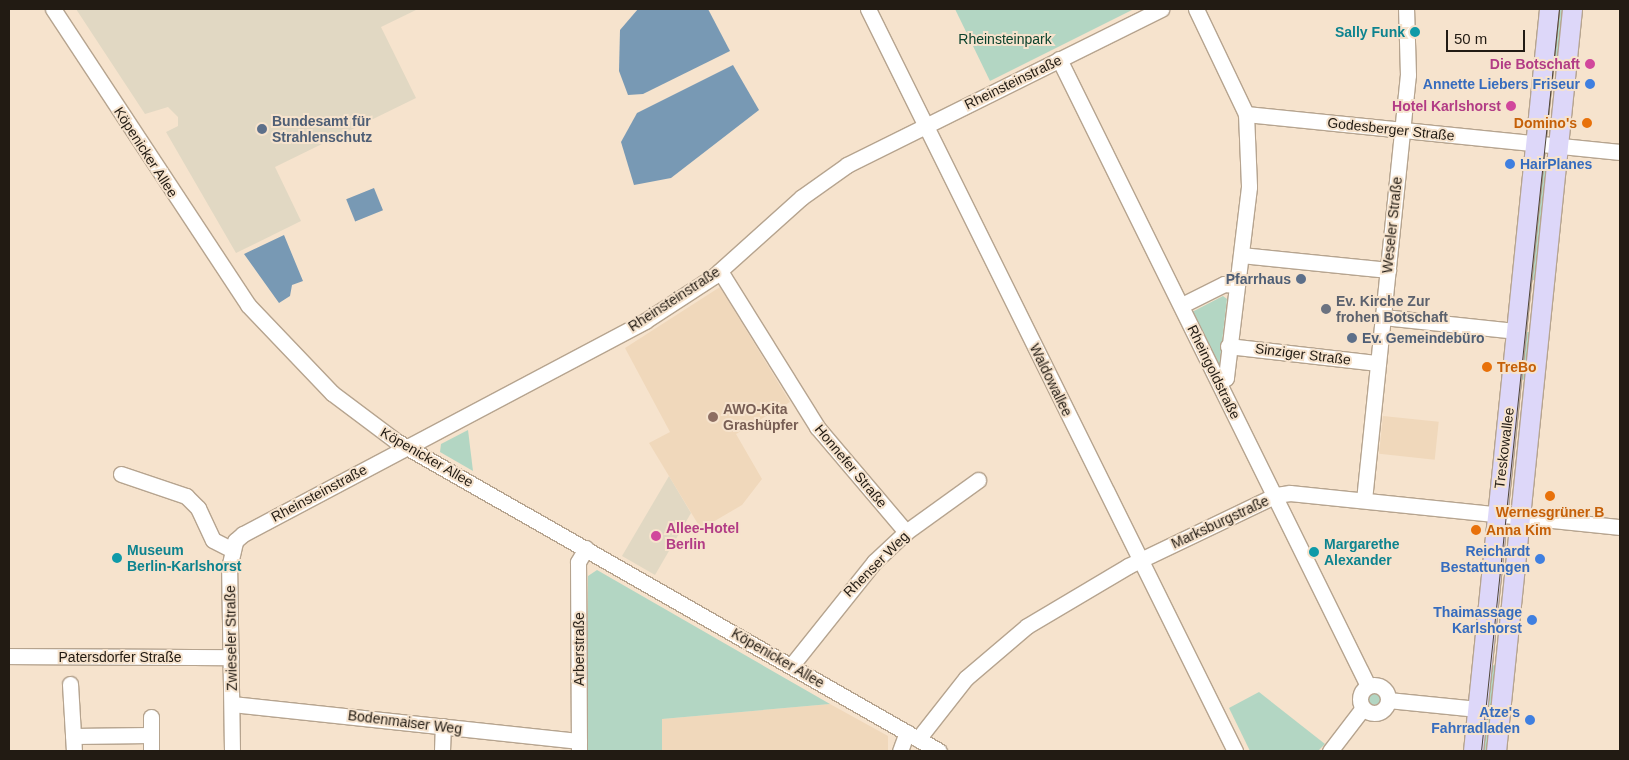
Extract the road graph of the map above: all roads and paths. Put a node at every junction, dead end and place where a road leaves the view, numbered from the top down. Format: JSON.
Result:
{"nodes":[{"id":1,"x":53,"y":9,"type":"edge"},
{"id":2,"x":868,"y":9,"type":"edge"},
{"id":3,"x":1161,"y":9,"type":"edge"},
{"id":4,"x":1196,"y":9,"type":"edge"},
{"id":5,"x":1406,"y":9,"type":"edge"},
{"id":6,"x":1549,"y":9,"type":"edge"},
{"id":7,"x":1572,"y":9,"type":"edge"},
{"id":8,"x":1058,"y":60,"type":"junction"},
{"id":9,"x":1246,"y":114,"type":"junction"},
{"id":10,"x":926,"y":125,"type":"junction"},
{"id":11,"x":1402,"y":130,"type":"junction"},
{"id":12,"x":1536,"y":144,"type":"junction"},
{"id":13,"x":1558,"y":146,"type":"junction"},
{"id":14,"x":1620,"y":152,"type":"edge"},
{"id":15,"x":1241,"y":255,"type":"junction"},
{"id":16,"x":1388,"y":270,"type":"junction"},
{"id":17,"x":720,"y":271,"type":"junction"},
{"id":18,"x":1234,"y":285,"type":"junction"},
{"id":19,"x":1182,"y":305,"type":"junction"},
{"id":20,"x":1383,"y":317,"type":"junction"},
{"id":21,"x":1517,"y":331,"type":"junction"},
{"id":22,"x":1228,"y":346,"type":"junction"},
{"id":23,"x":1378,"y":363,"type":"junction"},
{"id":24,"x":1219,"y":381,"type":"junction"},
{"id":25,"x":406,"y":446,"type":"junction"},
{"id":26,"x":121,"y":474,"type":"dead end"},
{"id":27,"x":978,"y":480,"type":"dead end"},
{"id":28,"x":1276,"y":495,"type":"junction"},
{"id":29,"x":1364,"y":500,"type":"junction"},
{"id":30,"x":1497,"y":514,"type":"junction"},
{"id":31,"x":1520,"y":516,"type":"junction"},
{"id":32,"x":1620,"y":527,"type":"edge"},
{"id":33,"x":906,"y":532,"type":"junction"},
{"id":34,"x":586,"y":548,"type":"junction"},
{"id":35,"x":233,"y":550,"type":"junction"},
{"id":36,"x":1140,"y":560,"type":"junction"},
{"id":37,"x":9,"y":656,"type":"edge"},
{"id":38,"x":231,"y":657,"type":"junction"},
{"id":39,"x":791,"y":666,"type":"junction"},
{"id":40,"x":70,"y":684,"type":"dead end"},
{"id":41,"x":1368,"y":686,"type":"junction"},
{"id":42,"x":1388,"y":700,"type":"junction"},
{"id":43,"x":232,"y":704,"type":"junction"},
{"id":44,"x":1363,"y":708,"type":"junction"},
{"id":45,"x":1478,"y":709,"type":"junction"},
{"id":46,"x":151,"y":717,"type":"dead end"},
{"id":47,"x":443,"y":726,"type":"junction"},
{"id":48,"x":150,"y":735,"type":"junction"},
{"id":49,"x":74,"y":736,"type":"junction"},
{"id":50,"x":912,"y":736,"type":"junction"},
{"id":51,"x":579,"y":746,"type":"edge"},
{"id":52,"x":74,"y":751,"type":"edge"},
{"id":53,"x":151,"y":751,"type":"edge"},
{"id":54,"x":232,"y":751,"type":"edge"},
{"id":55,"x":442,"y":751,"type":"edge"},
{"id":56,"x":900,"y":751,"type":"edge"},
{"id":57,"x":939,"y":751,"type":"edge"},
{"id":58,"x":1235,"y":751,"type":"edge"},
{"id":59,"x":1330,"y":751,"type":"edge"},
{"id":60,"x":1473,"y":751,"type":"edge"},
{"id":61,"x":1496,"y":751,"type":"edge"}],
"edges":[{"from":1,"to":25,"type":"street","name":"Köpenicker Allee"},
{"from":2,"to":10,"type":"street","name":"Waldowallee"},
{"from":3,"to":8,"type":"street","name":"Rheinsteinstraße"},
{"from":4,"to":9,"type":"street"},
{"from":5,"to":11,"type":"street","name":"Weseler Straße"},
{"from":6,"to":12,"type":"main road","name":"Treskowallee"},
{"from":7,"to":13,"type":"main road","name":"Treskowallee"},
{"from":8,"to":10,"type":"street","name":"Rheinsteinstraße"},
{"from":8,"to":19,"type":"street","name":"Rheingoldstraße"},
{"from":9,"to":11,"type":"street","name":"Godesberger Straße"},
{"from":9,"to":15,"type":"street"},
{"from":10,"to":17,"type":"street","name":"Rheinsteinstraße"},
{"from":10,"to":36,"type":"street","name":"Waldowallee"},
{"from":11,"to":12,"type":"street","name":"Godesberger Straße"},
{"from":11,"to":16,"type":"street","name":"Weseler Straße"},
{"from":12,"to":13,"type":"street"},
{"from":12,"to":21,"type":"main road","name":"Treskowallee"},
{"from":13,"to":14,"type":"street"},
{"from":13,"to":31,"type":"main road","name":"Treskowallee"},
{"from":15,"to":16,"type":"street"},
{"from":15,"to":18,"type":"street"},
{"from":16,"to":20,"type":"street","name":"Weseler Straße"},
{"from":17,"to":25,"type":"street","name":"Rheinsteinstraße"},
{"from":17,"to":33,"type":"street","name":"Honnefer Straße"},
{"from":18,"to":19,"type":"street"},
{"from":18,"to":22,"type":"street"},
{"from":19,"to":24,"type":"street","name":"Rheingoldstraße"},
{"from":20,"to":21,"type":"street"},
{"from":20,"to":23,"type":"street","name":"Weseler Straße"},
{"from":21,"to":30,"type":"main road","name":"Treskowallee"},
{"from":22,"to":23,"type":"street","name":"Sinziger Straße"},
{"from":22,"to":24,"type":"street"},
{"from":23,"to":29,"type":"street","name":"Weseler Straße"},
{"from":24,"to":28,"type":"street","name":"Rheingoldstraße"},
{"from":25,"to":34,"type":"street","name":"Köpenicker Allee"},
{"from":25,"to":35,"type":"street","name":"Rheinsteinstraße"},
{"from":26,"to":35,"type":"street"},
{"from":27,"to":33,"type":"street","name":"Rhenser Weg"},
{"from":28,"to":29,"type":"street","name":"Marksburgstraße"},
{"from":28,"to":36,"type":"street","name":"Marksburgstraße"},
{"from":28,"to":41,"type":"street","name":"Rheingoldstraße"},
{"from":29,"to":30,"type":"street","name":"Marksburgstraße"},
{"from":30,"to":31,"type":"street","name":"Marksburgstraße"},
{"from":30,"to":45,"type":"main road","name":"Treskowallee"},
{"from":31,"to":32,"type":"street","name":"Marksburgstraße"},
{"from":31,"to":61,"type":"main road","name":"Treskowallee"},
{"from":33,"to":39,"type":"street","name":"Rhenser Weg"},
{"from":34,"to":39,"type":"street","name":"Köpenicker Allee"},
{"from":34,"to":51,"type":"street","name":"Arberstraße"},
{"from":35,"to":38,"type":"street","name":"Zwieseler Straße"},
{"from":36,"to":50,"type":"street","name":"Marksburgstraße"},
{"from":36,"to":58,"type":"street","name":"Waldowallee"},
{"from":37,"to":38,"type":"street","name":"Patersdorfer Straße"},
{"from":38,"to":43,"type":"street","name":"Zwieseler Straße"},
{"from":39,"to":50,"type":"street","name":"Köpenicker Allee"},
{"from":40,"to":49,"type":"street"},
{"from":41,"to":42,"type":"street"},
{"from":41,"to":44,"type":"street"},
{"from":42,"to":44,"type":"street"},
{"from":42,"to":45,"type":"street"},
{"from":43,"to":47,"type":"street","name":"Bodenmaiser Weg"},
{"from":43,"to":54,"type":"street","name":"Zwieseler Straße"},
{"from":44,"to":59,"type":"street"},
{"from":45,"to":60,"type":"main road","name":"Treskowallee"},
{"from":46,"to":48,"type":"street"},
{"from":47,"to":51,"type":"street","name":"Bodenmaiser Weg"},
{"from":47,"to":55,"type":"street"},
{"from":48,"to":49,"type":"street"},
{"from":48,"to":53,"type":"street"},
{"from":49,"to":52,"type":"street"},
{"from":50,"to":56,"type":"street","name":"Marksburgstraße"},
{"from":50,"to":57,"type":"street","name":"Köpenicker Allee"}]}
